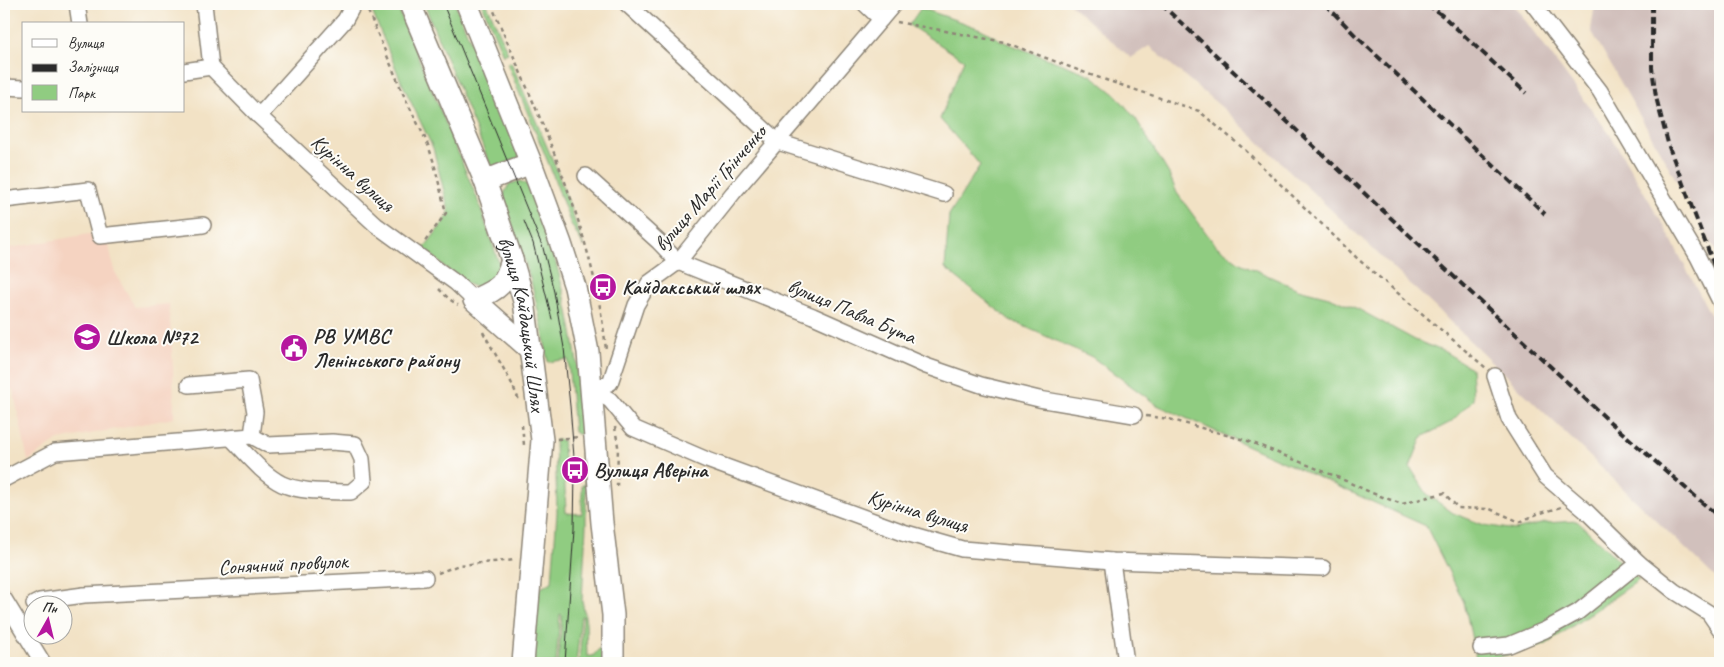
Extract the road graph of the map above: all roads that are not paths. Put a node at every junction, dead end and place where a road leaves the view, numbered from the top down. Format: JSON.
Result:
{"nodes":[{"id":1,"x":77,"y":4,"type":"edge"},
{"id":2,"x":204,"y":4,"type":"edge"},
{"id":3,"x":351,"y":4,"type":"edge"},
{"id":4,"x":410,"y":4,"type":"edge"},
{"id":5,"x":467,"y":4,"type":"edge"},
{"id":6,"x":627,"y":4,"type":"edge"},
{"id":7,"x":865,"y":4,"type":"edge"},
{"id":8,"x":894,"y":4,"type":"edge"},
{"id":9,"x":1533,"y":4,"type":"edge"},
{"id":10,"x":881,"y":19,"type":"junction"},
{"id":11,"x":80,"y":22,"type":"edge"},
{"id":12,"x":211,"y":67,"type":"junction"},
{"id":13,"x":185,"y":71,"type":"edge"},
{"id":14,"x":4,"y":87,"type":"edge"},
{"id":15,"x":22,"y":88,"type":"edge"},
{"id":16,"x":259,"y":116,"type":"junction"},
{"id":17,"x":778,"y":142,"type":"junction"},
{"id":18,"x":531,"y":163,"type":"junction"},
{"id":19,"x":586,"y":176,"type":"dead end"},
{"id":20,"x":485,"y":181,"type":"junction"},
{"id":21,"x":944,"y":194,"type":"dead end"},
{"id":22,"x":4,"y":200,"type":"edge"},
{"id":23,"x":203,"y":225,"type":"dead end"},
{"id":24,"x":512,"y":260,"type":"junction"},
{"id":25,"x":678,"y":262,"type":"junction"},
{"id":26,"x":1720,"y":301,"type":"edge"},
{"id":27,"x":470,"y":305,"type":"junction"},
{"id":28,"x":532,"y":351,"type":"junction"},
{"id":29,"x":1495,"y":376,"type":"road end"},
{"id":30,"x":189,"y":385,"type":"dead end"},
{"id":31,"x":592,"y":389,"type":"junction"},
{"id":32,"x":1134,"y":414,"type":"road end"},
{"id":33,"x":252,"y":436,"type":"junction"},
{"id":34,"x":231,"y":438,"type":"junction"},
{"id":35,"x":4,"y":479,"type":"edge"},
{"id":36,"x":1112,"y":561,"type":"junction"},
{"id":37,"x":1639,"y":563,"type":"junction"},
{"id":38,"x":1323,"y":568,"type":"dead end"},
{"id":39,"x":425,"y":578,"type":"road end"},
{"id":40,"x":72,"y":597,"type":"edge"},
{"id":41,"x":4,"y":599,"type":"edge"},
{"id":42,"x":22,"y":611,"type":"edge"},
{"id":43,"x":14,"y":616,"type":"junction"},
{"id":44,"x":1720,"y":629,"type":"edge"},
{"id":45,"x":1481,"y":648,"type":"dead end"},
{"id":46,"x":43,"y":663,"type":"edge"},
{"id":47,"x":523,"y":663,"type":"edge"},
{"id":48,"x":613,"y":663,"type":"edge"},
{"id":49,"x":1126,"y":663,"type":"edge"}],
"edges":[{"from":1,"to":11,"type":"street"},
{"from":2,"to":12,"type":"street"},
{"from":3,"to":16,"type":"street"},
{"from":4,"to":20,"type":"highway","name":"вулиця Кайдацький Шлях"},
{"from":5,"to":18,"type":"highway"},
{"from":6,"to":17,"type":"street"},
{"from":7,"to":10,"type":"street"},
{"from":8,"to":10,"type":"street","name":"вулиця Марії Грінченко"},
{"from":9,"to":26,"type":"street"},
{"from":10,"to":17,"type":"street","name":"вулиця Марії Грінченко"},
{"from":12,"to":13,"type":"street"},
{"from":12,"to":16,"type":"street","name":"Курінна вулиця"},
{"from":14,"to":15,"type":"street"},
{"from":16,"to":27,"type":"street","name":"Курінна вулиця"},
{"from":17,"to":21,"type":"street"},
{"from":17,"to":25,"type":"street","name":"вулиця Марії Грінченко"},
{"from":18,"to":20,"type":"highway"},
{"from":18,"to":31,"type":"highway"},
{"from":19,"to":25,"type":"street","name":"вулиця Павла Бута"},
{"from":20,"to":24,"type":"highway","name":"вулиця Кайдацький Шлях"},
{"from":22,"to":23,"type":"street"},
{"from":24,"to":27,"type":"highway"},
{"from":24,"to":28,"type":"highway","name":"вулиця Кайдацький Шлях"},
{"from":25,"to":31,"type":"street","name":"вулиця Марії Грінченко"},
{"from":25,"to":32,"type":"street","name":"вулиця Павла Бута"},
{"from":27,"to":28,"type":"highway"},
{"from":28,"to":47,"type":"highway","name":"вулиця Кайдацький Шлях"},
{"from":29,"to":37,"type":"street"},
{"from":30,"to":33,"type":"street"},
{"from":31,"to":36,"type":"street","name":"Курінна вулиця"},
{"from":31,"to":48,"type":"highway"},
{"from":33,"to":34,"type":"street"},
{"from":33,"to":34,"type":"street"},
{"from":34,"to":35,"type":"street"},
{"from":36,"to":38,"type":"street","name":"Курінна вулиця"},
{"from":36,"to":49,"type":"street"},
{"from":37,"to":44,"type":"street"},
{"from":37,"to":45,"type":"street"},
{"from":39,"to":40,"type":"street","name":"Сонячний провулок"},
{"from":41,"to":43,"type":"street"},
{"from":42,"to":43,"type":"street","name":"Сонячний провулок"},
{"from":43,"to":46,"type":"street"}]}
